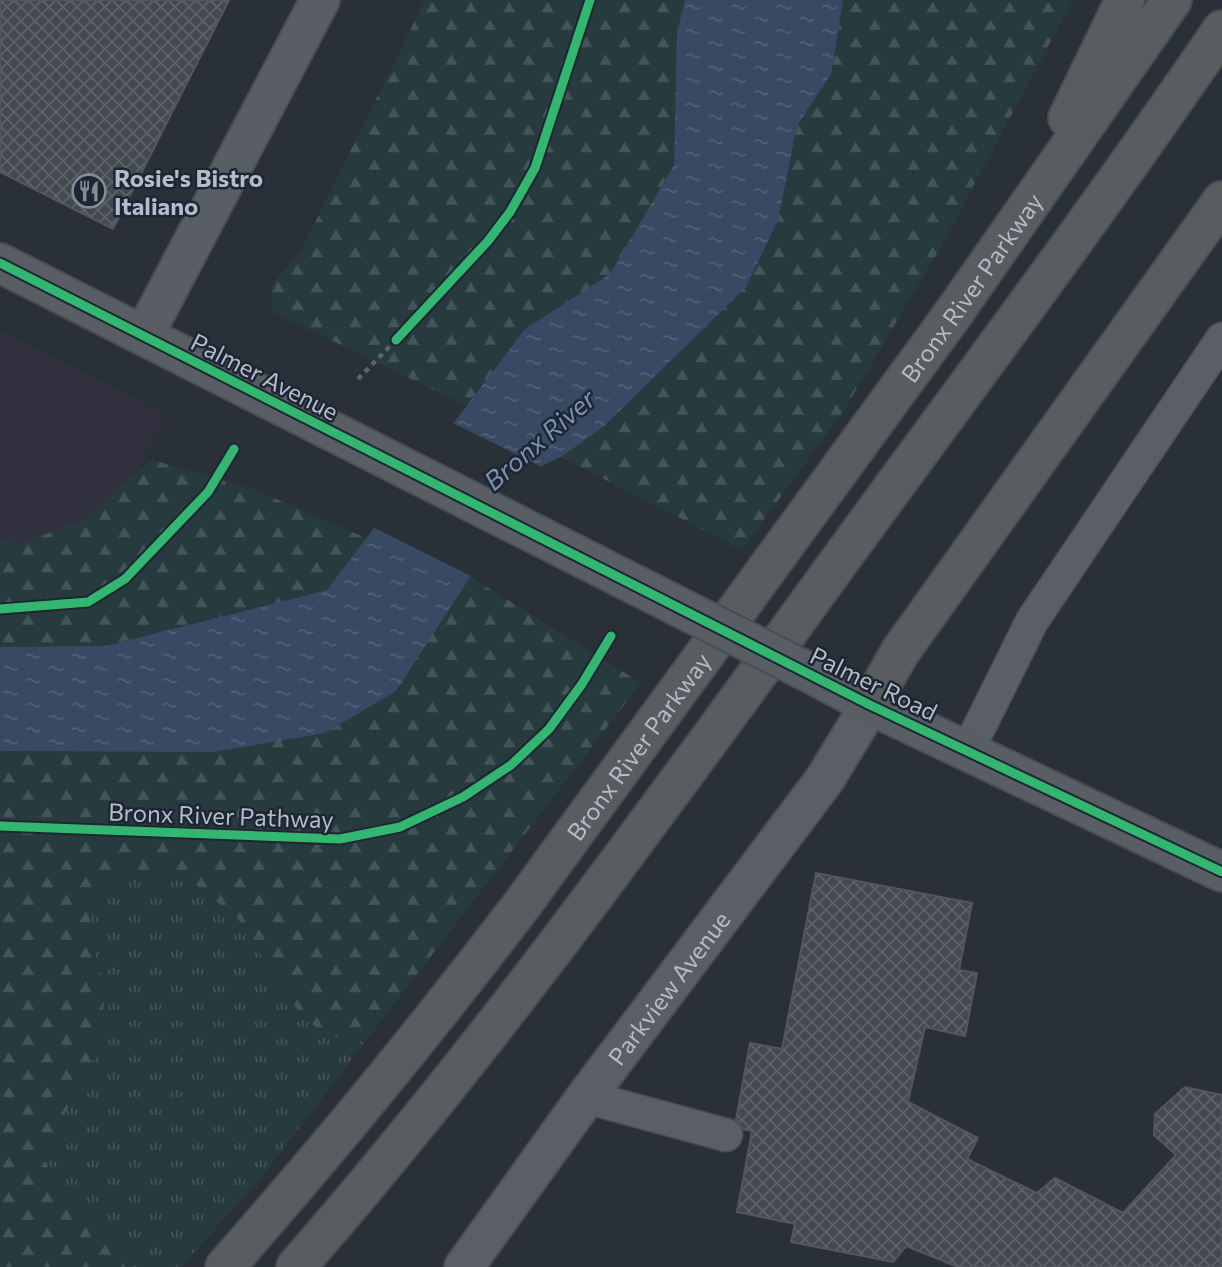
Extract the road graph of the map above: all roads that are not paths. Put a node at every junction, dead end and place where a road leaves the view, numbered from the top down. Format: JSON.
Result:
{"nodes":[{"id":1,"x":320,"y":0,"type":"edge"},
{"id":2,"x":1125,"y":0,"type":"edge"},
{"id":3,"x":1172,"y":0,"type":"edge"},
{"id":4,"x":1222,"y":30,"type":"edge"},
{"id":5,"x":1222,"y":201,"type":"edge"},
{"id":6,"x":1019,"y":221,"type":"junction"},
{"id":7,"x":0,"y":262,"type":"edge"},
{"id":8,"x":144,"y":335,"type":"junction"},
{"id":9,"x":1222,"y":340,"type":"edge"},
{"id":10,"x":512,"y":523,"type":"joint"},
{"id":11,"x":870,"y":705,"type":"junction"},
{"id":12,"x":968,"y":750,"type":"junction"},
{"id":13,"x":1222,"y":872,"type":"edge"},
{"id":14,"x":586,"y":1097,"type":"junction"},
{"id":15,"x":726,"y":1135,"type":"dead end"},
{"id":16,"x":225,"y":1267,"type":"edge"},
{"id":17,"x":296,"y":1267,"type":"edge"},
{"id":18,"x":464,"y":1267,"type":"edge"}],
"edges":[{"from":1,"to":8,"type":"street"},
{"from":2,"to":6,"type":"highway"},
{"from":3,"to":6,"type":"highway","name":"Bronx River Parkway"},
{"from":4,"to":17,"type":"highway"},
{"from":5,"to":11,"type":"highway"},
{"from":6,"to":16,"type":"highway","name":"Bronx River Parkway"},
{"from":7,"to":8,"type":"street","name":"Palmer Avenue"},
{"from":8,"to":10,"type":"street","name":"Palmer Avenue"},
{"from":9,"to":12,"type":"lane"},
{"from":10,"to":11,"type":"street","name":"Palmer Road","bridge":true},
{"from":11,"to":12,"type":"street","name":"Palmer Road"},
{"from":11,"to":14,"type":"street","name":"Parkview Avenue"},
{"from":12,"to":13,"type":"street","name":"Palmer Road"},
{"from":14,"to":15,"type":"lane"},
{"from":14,"to":18,"type":"street","name":"Parkview Avenue"}]}
